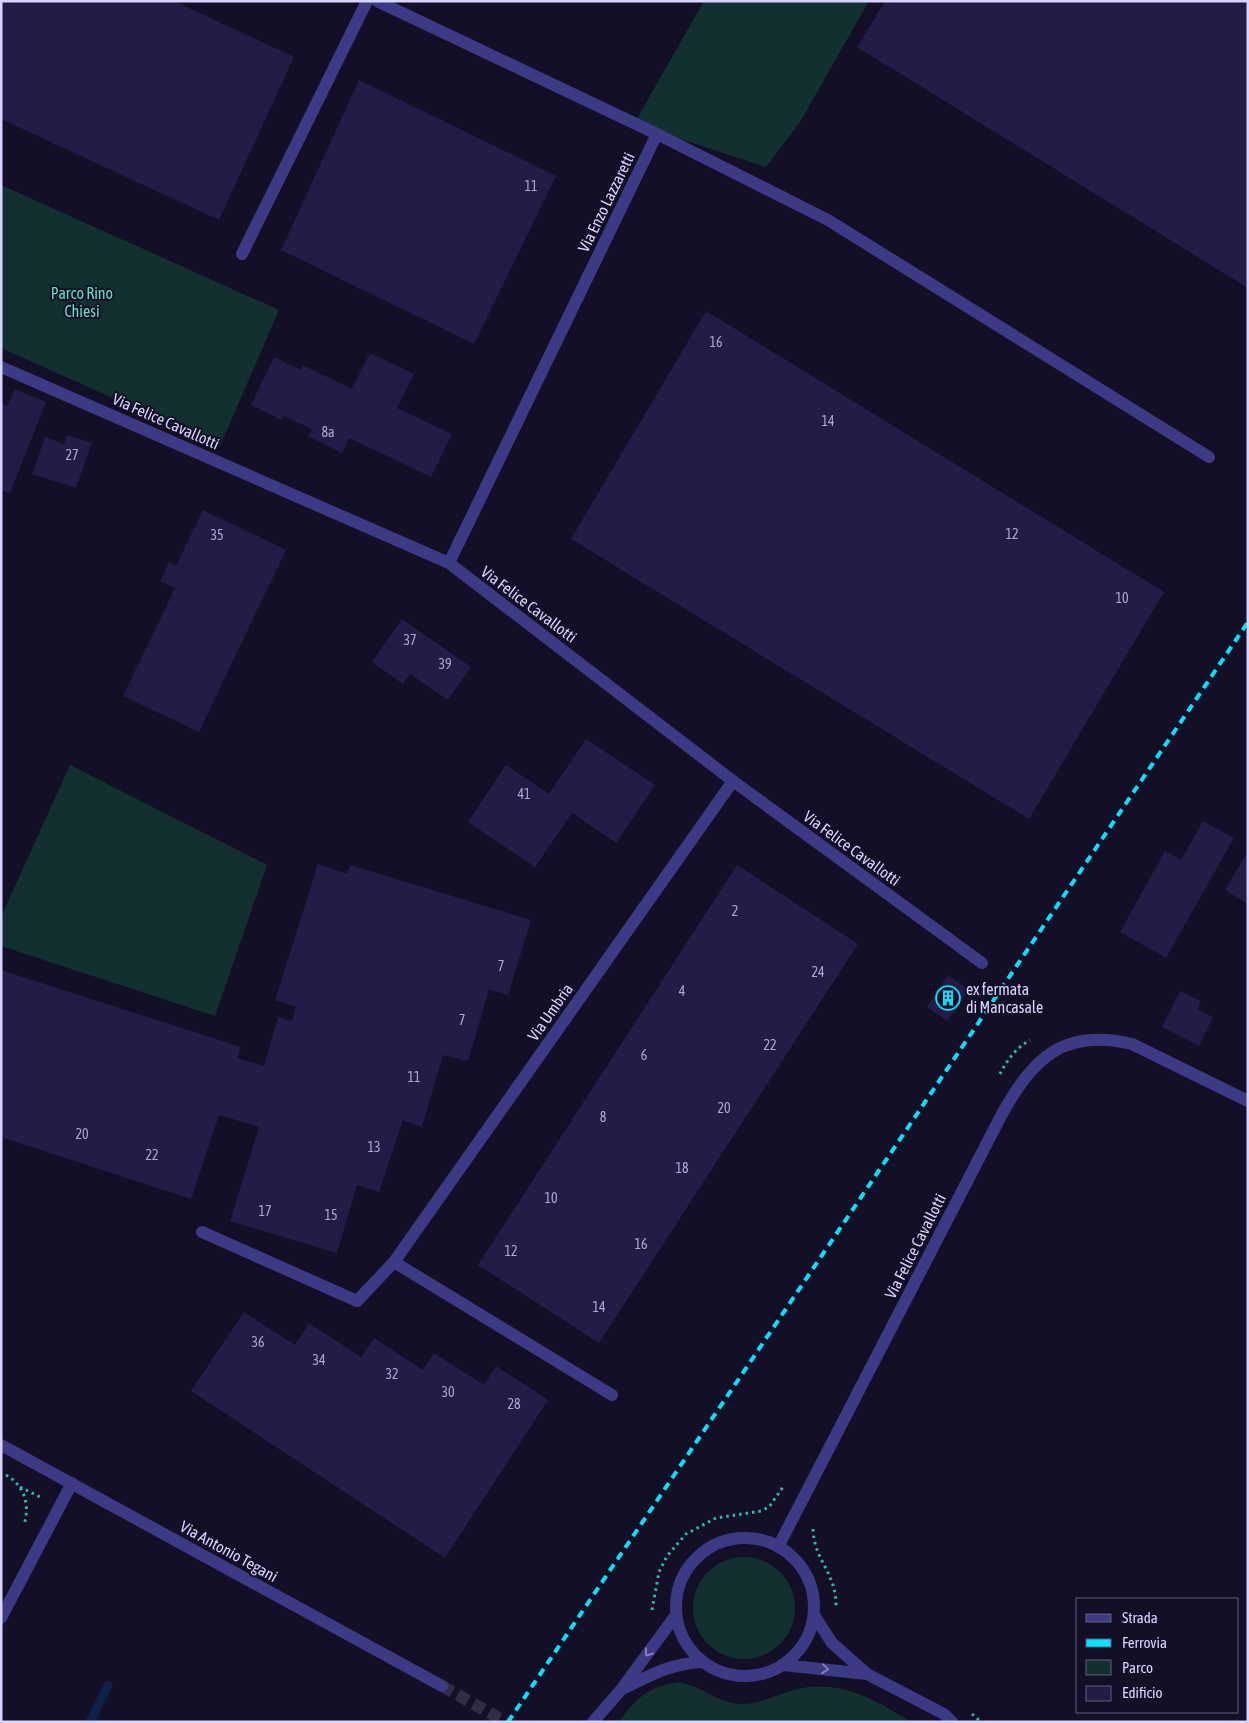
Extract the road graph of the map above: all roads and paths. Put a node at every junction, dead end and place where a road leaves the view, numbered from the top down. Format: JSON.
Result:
{"nodes":[{"id":1,"x":367,"y":1,"type":"edge"},
{"id":2,"x":376,"y":1,"type":"edge"},
{"id":3,"x":657,"y":134,"type":"junction"},
{"id":4,"x":242,"y":254,"type":"dead end"},
{"id":5,"x":1,"y":367,"type":"edge"},
{"id":6,"x":1209,"y":457,"type":"dead end"},
{"id":7,"x":448,"y":563,"type":"junction"},
{"id":8,"x":733,"y":781,"type":"junction"},
{"id":9,"x":982,"y":963,"type":"dead end"},
{"id":10,"x":1038,"y":1036,"type":"dead end"},
{"id":11,"x":996,"y":1082,"type":"dead end"},
{"id":12,"x":1248,"y":1101,"type":"edge"},
{"id":13,"x":202,"y":1232,"type":"dead end"},
{"id":14,"x":394,"y":1262,"type":"junction"},
{"id":15,"x":612,"y":1395,"type":"dead end"},
{"id":16,"x":1,"y":1445,"type":"edge"},
{"id":17,"x":1,"y":1472,"type":"edge"},
{"id":18,"x":787,"y":1478,"type":"dead end"},
{"id":19,"x":72,"y":1483,"type":"junction"},
{"id":20,"x":774,"y":1500,"type":"junction"},
{"id":21,"x":795,"y":1511,"type":"junction"},
{"id":22,"x":23,"y":1528,"type":"dead end"},
{"id":23,"x":778,"y":1547,"type":"junction"},
{"id":24,"x":651,"y":1612,"type":"dead end"},
{"id":25,"x":836,"y":1614,"type":"dead end"},
{"id":26,"x":676,"y":1615,"type":"junction"},
{"id":27,"x":814,"y":1615,"type":"junction"},
{"id":28,"x":1,"y":1618,"type":"edge"},
{"id":29,"x":702,"y":1662,"type":"junction"},
{"id":30,"x":783,"y":1665,"type":"junction"},
{"id":31,"x":867,"y":1674,"type":"junction"},
{"id":32,"x":442,"y":1686,"type":"tunnel mouth"},
{"id":33,"x":620,"y":1690,"type":"junction"},
{"id":34,"x":965,"y":1709,"type":"dead end"},
{"id":35,"x":593,"y":1722,"type":"edge"},
{"id":36,"x":952,"y":1722,"type":"edge"},
{"id":37,"x":981,"y":1722,"type":"edge"}],
"edges":[{"from":1,"to":4,"type":"street"},
{"from":2,"to":3,"type":"street"},
{"from":3,"to":6,"type":"street"},
{"from":3,"to":7,"type":"street","name":"Via Enzo Lazzaretti"},
{"from":5,"to":7,"type":"street","name":"Via Felice Cavallotti"},
{"from":7,"to":8,"type":"street","name":"Via Felice Cavallotti"},
{"from":8,"to":9,"type":"street","name":"Via Felice Cavallotti"},
{"from":8,"to":14,"type":"street","name":"Via Umbria"},
{"from":10,"to":11,"type":"path"},
{"from":12,"to":21,"type":"street","name":"Via Felice Cavallotti"},
{"from":13,"to":14,"type":"street","name":"Via Umbria"},
{"from":14,"to":15,"type":"street"},
{"from":16,"to":19,"type":"street","name":"Via Antonio Tegani"},
{"from":17,"to":22,"type":"path"},
{"from":18,"to":20,"type":"path"},
{"from":19,"to":28,"type":"street"},
{"from":19,"to":32,"type":"street","name":"Via Antonio Tegani"},
{"from":20,"to":21,"type":"path"},
{"from":20,"to":24,"type":"path"},
{"from":21,"to":23,"type":"street","name":"Via Felice Cavallotti"},
{"from":21,"to":25,"type":"path"},
{"from":23,"to":26,"type":"street"},
{"from":23,"to":27,"type":"street"},
{"from":26,"to":29,"type":"street"},
{"from":26,"to":33,"type":"street","one_way":true},
{"from":27,"to":30,"type":"street"},
{"from":27,"to":31,"type":"street"},
{"from":29,"to":30,"type":"street"},
{"from":29,"to":33,"type":"street"},
{"from":30,"to":31,"type":"street","one_way":true},
{"from":31,"to":36,"type":"street"},
{"from":33,"to":35,"type":"street"},
{"from":34,"to":37,"type":"path"}]}
